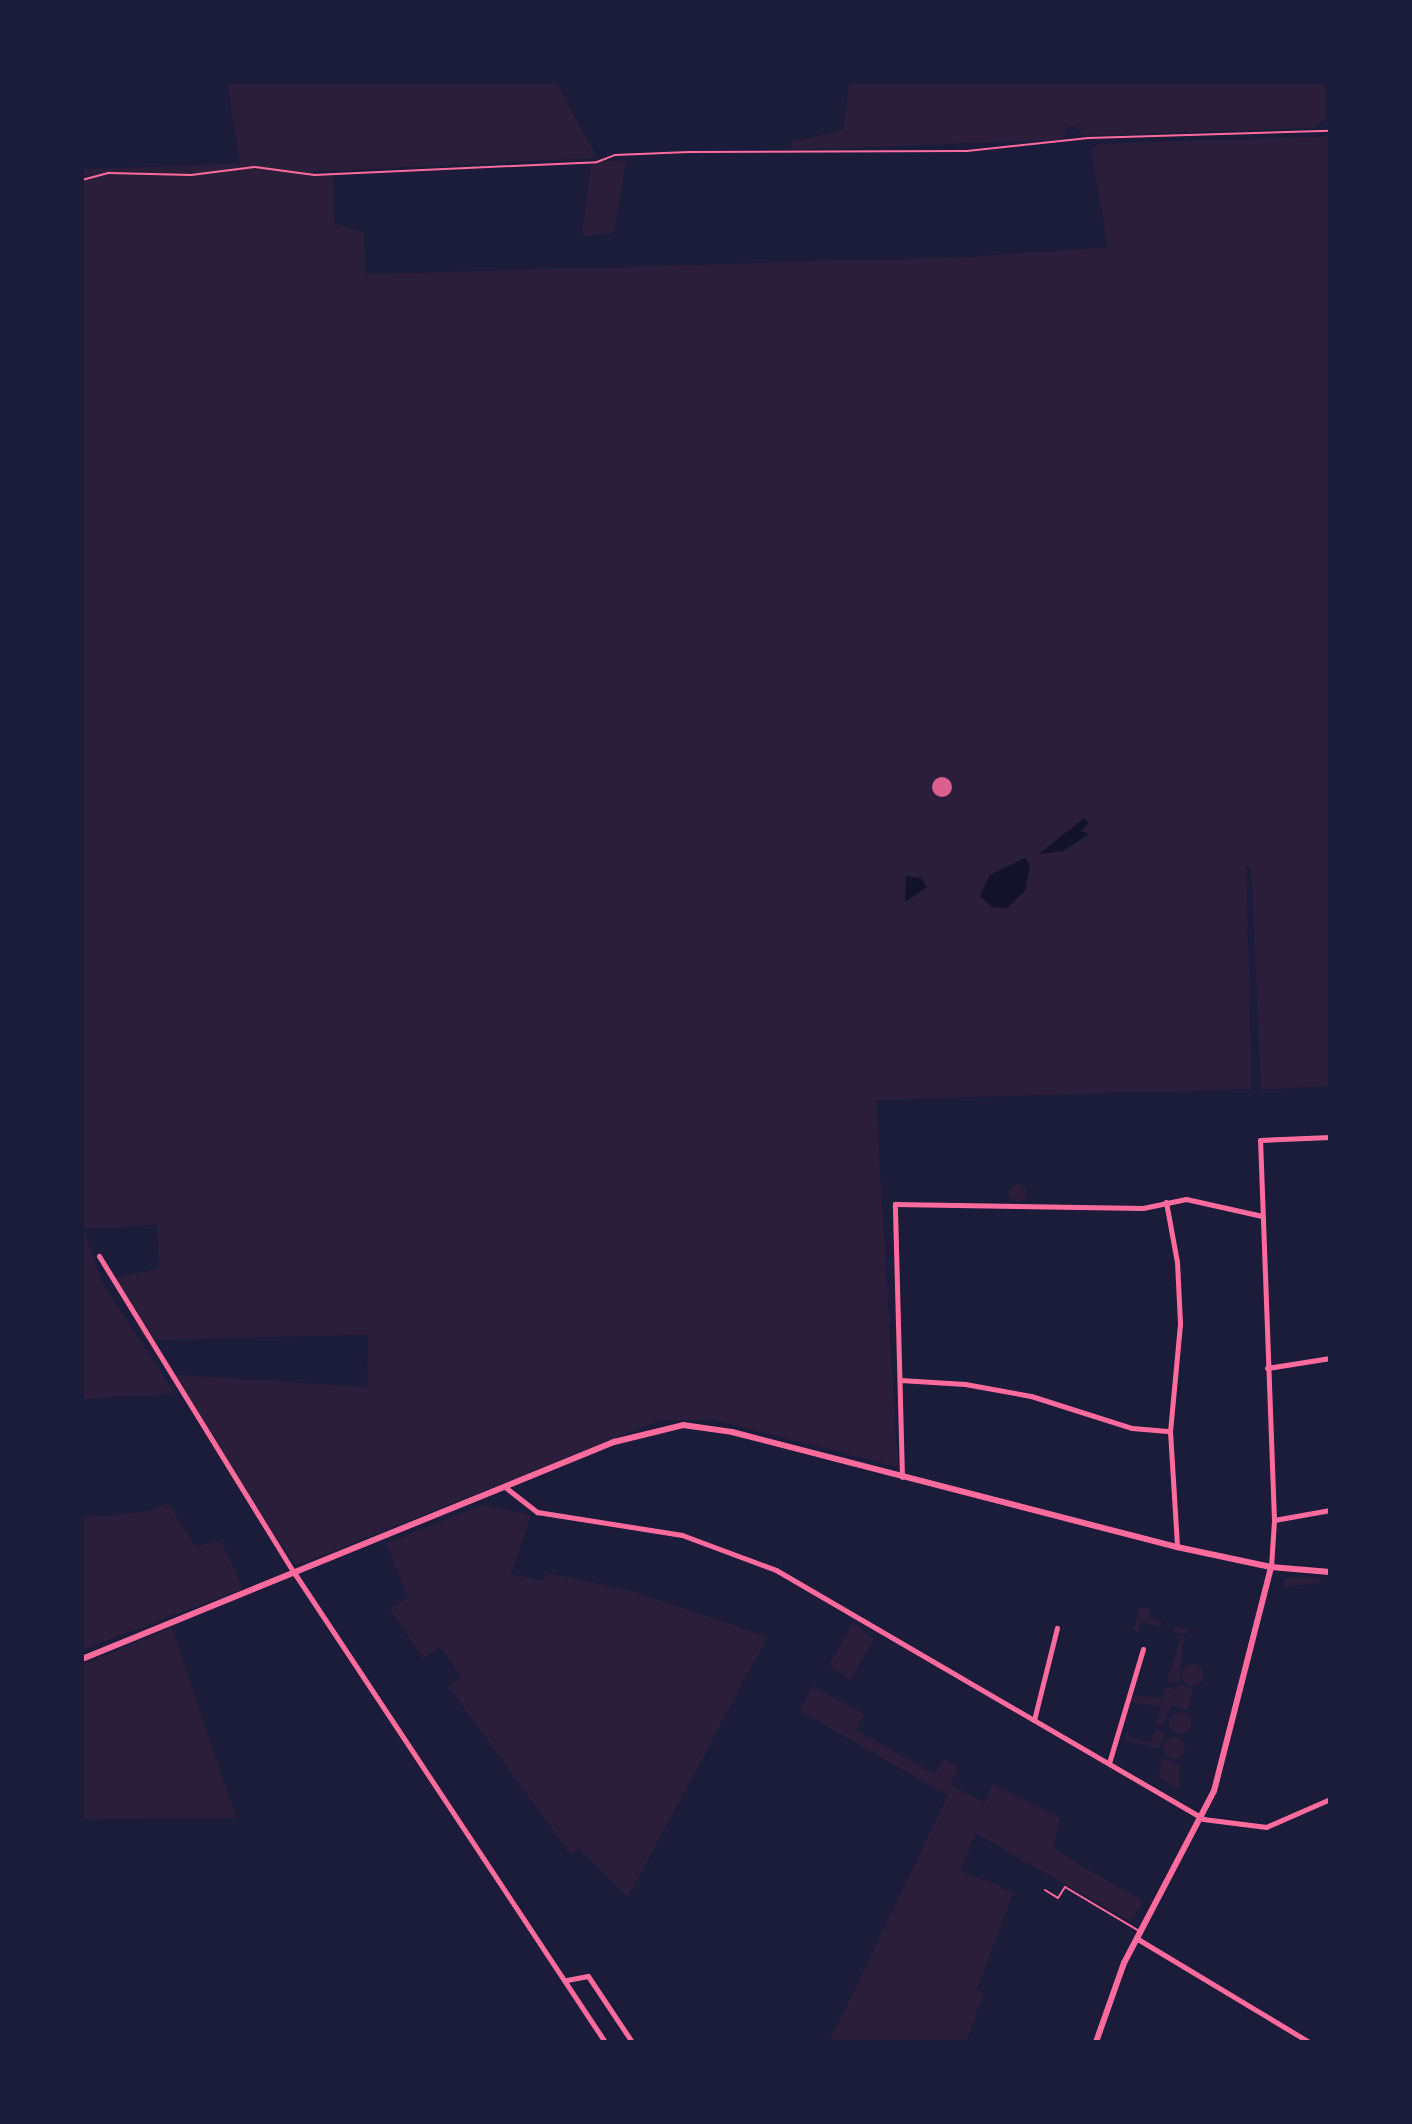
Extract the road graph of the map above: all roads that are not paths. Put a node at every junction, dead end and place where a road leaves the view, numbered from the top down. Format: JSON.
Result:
{"nodes":[{"id":1,"x":1330,"y":1137,"type":"edge"},
{"id":2,"x":1166,"y":1202,"type":"junction"},
{"id":3,"x":1262,"y":1216,"type":"junction"},
{"id":4,"x":99,"y":1256,"type":"dead end"},
{"id":5,"x":1330,"y":1358,"type":"edge"},
{"id":6,"x":1267,"y":1368,"type":"junction"},
{"id":7,"x":900,"y":1380,"type":"junction"},
{"id":8,"x":1170,"y":1431,"type":"junction"},
{"id":9,"x":903,"y":1479,"type":"junction"},
{"id":10,"x":505,"y":1487,"type":"junction"},
{"id":11,"x":1330,"y":1510,"type":"edge"},
{"id":12,"x":1274,"y":1520,"type":"junction"},
{"id":13,"x":1177,"y":1547,"type":"junction"},
{"id":14,"x":1271,"y":1567,"type":"junction"},
{"id":15,"x":1330,"y":1572,"type":"edge"},
{"id":16,"x":295,"y":1574,"type":"junction"},
{"id":17,"x":1057,"y":1628,"type":"dead end"},
{"id":18,"x":1143,"y":1649,"type":"dead end"},
{"id":19,"x":83,"y":1658,"type":"edge"},
{"id":20,"x":1034,"y":1720,"type":"junction"},
{"id":21,"x":1109,"y":1763,"type":"junction"},
{"id":22,"x":1330,"y":1799,"type":"edge"},
{"id":23,"x":1203,"y":1819,"type":"junction"},
{"id":24,"x":1045,"y":1890,"type":"dead end"},
{"id":25,"x":1138,"y":1935,"type":"junction"},
{"id":26,"x":567,"y":1980,"type":"junction"},
{"id":27,"x":605,"y":2042,"type":"edge"},
{"id":28,"x":632,"y":2042,"type":"edge"},
{"id":29,"x":1096,"y":2042,"type":"edge"},
{"id":30,"x":1309,"y":2042,"type":"edge"}],
"edges":[{"from":1,"to":3,"type":"street"},
{"from":2,"to":3,"type":"street"},
{"from":2,"to":7,"type":"street"},
{"from":2,"to":8,"type":"street"},
{"from":3,"to":6,"type":"street"},
{"from":4,"to":16,"type":"street"},
{"from":5,"to":6,"type":"street"},
{"from":6,"to":12,"type":"street"},
{"from":7,"to":8,"type":"street"},
{"from":7,"to":9,"type":"street"},
{"from":8,"to":13,"type":"street"},
{"from":9,"to":10,"type":"street"},
{"from":9,"to":13,"type":"street"},
{"from":10,"to":16,"type":"street"},
{"from":10,"to":20,"type":"street"},
{"from":11,"to":12,"type":"street"},
{"from":12,"to":14,"type":"street"},
{"from":13,"to":14,"type":"street"},
{"from":14,"to":15,"type":"street"},
{"from":14,"to":23,"type":"street"},
{"from":16,"to":19,"type":"street"},
{"from":16,"to":26,"type":"street"},
{"from":17,"to":20,"type":"street"},
{"from":18,"to":21,"type":"street"},
{"from":20,"to":21,"type":"street"},
{"from":21,"to":23,"type":"street"},
{"from":22,"to":23,"type":"street"},
{"from":23,"to":25,"type":"street"},
{"from":24,"to":25,"type":"lane"},
{"from":25,"to":29,"type":"street"},
{"from":25,"to":30,"type":"street"},
{"from":26,"to":27,"type":"street"},
{"from":26,"to":28,"type":"street"}]}
